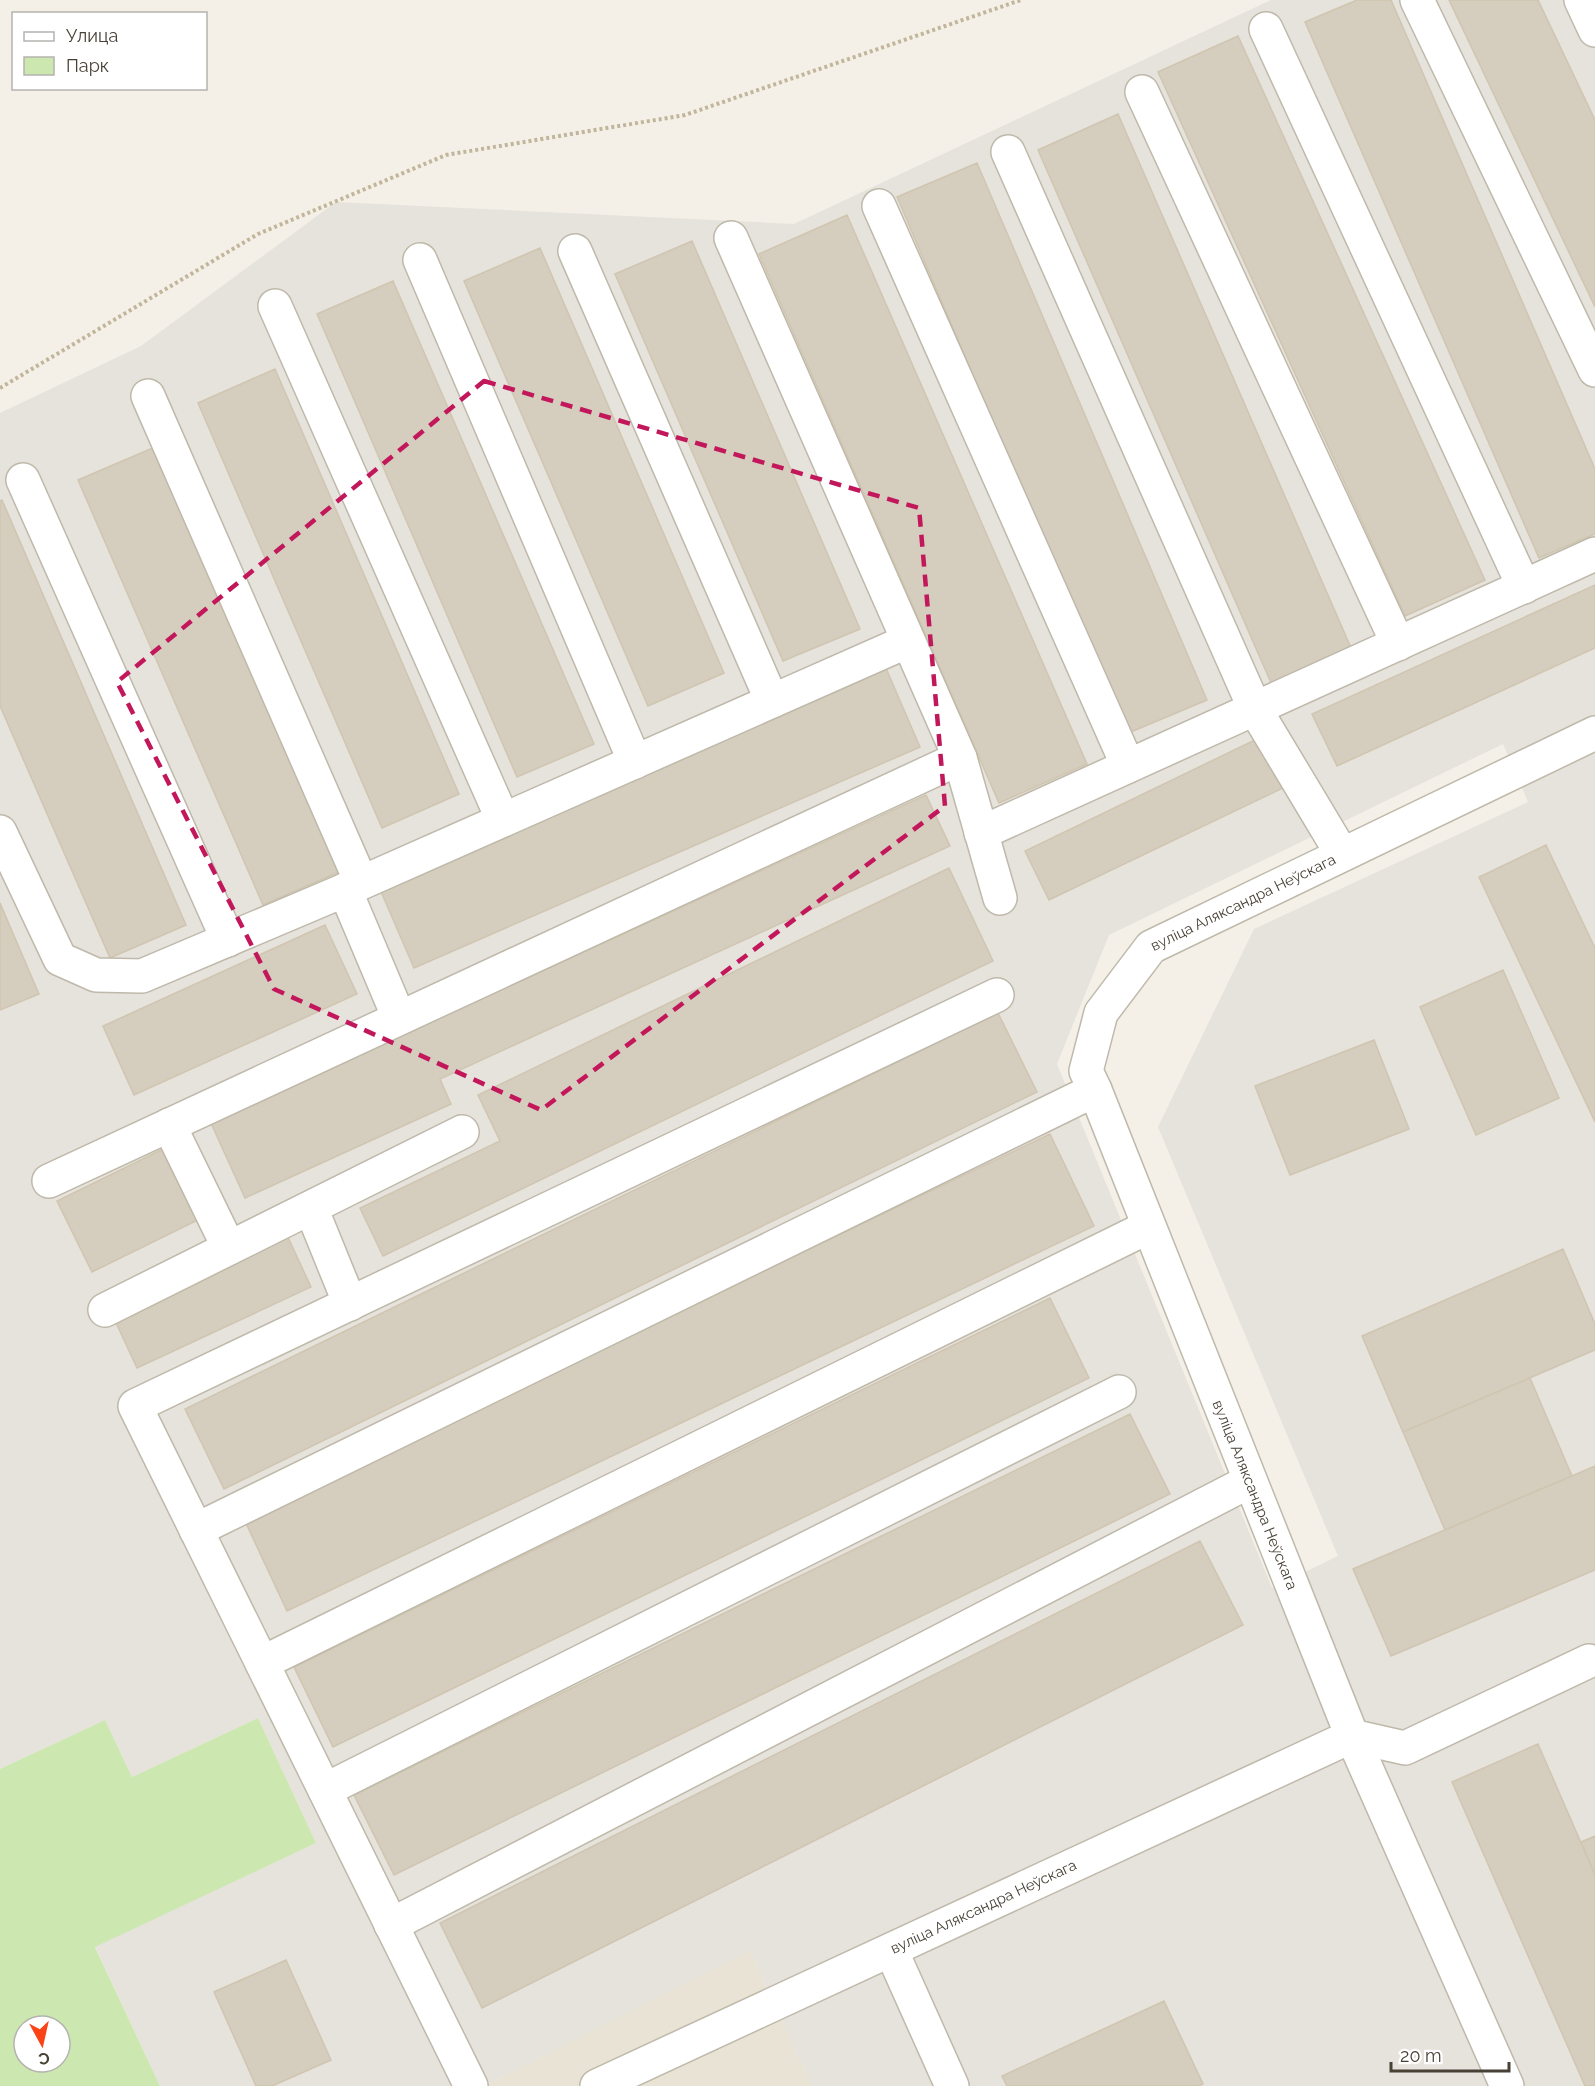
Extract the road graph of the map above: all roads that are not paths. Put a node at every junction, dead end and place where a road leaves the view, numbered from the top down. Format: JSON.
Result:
{"nodes":[{"id":1,"x":1417,"y":0,"type":"edge"},
{"id":2,"x":1581,"y":0,"type":"edge"},
{"id":3,"x":1266,"y":29,"type":"dead end"},
{"id":4,"x":1595,"y":30,"type":"edge"},
{"id":5,"x":1142,"y":92,"type":"dead end"},
{"id":6,"x":1008,"y":152,"type":"dead end"},
{"id":7,"x":879,"y":207,"type":"dead end"},
{"id":8,"x":731,"y":238,"type":"dead end"},
{"id":9,"x":575,"y":251,"type":"dead end"},
{"id":10,"x":420,"y":260,"type":"dead end"},
{"id":11,"x":275,"y":306,"type":"dead end"},
{"id":12,"x":1595,"y":370,"type":"edge"},
{"id":13,"x":148,"y":396,"type":"dead end"},
{"id":14,"x":23,"y":480,"type":"dead end"},
{"id":15,"x":1595,"y":554,"type":"edge"},
{"id":16,"x":1524,"y":587,"type":"junction"},
{"id":17,"x":908,"y":641,"type":"junction"},
{"id":18,"x":1398,"y":644,"type":"junction"},
{"id":19,"x":772,"y":701,"type":"junction"},
{"id":20,"x":1255,"y":709,"type":"junction"},
{"id":21,"x":1595,"y":733,"type":"edge"},
{"id":22,"x":960,"y":758,"type":"junction"},
{"id":23,"x":635,"y":762,"type":"junction"},
{"id":24,"x":1128,"y":766,"type":"junction"},
{"id":25,"x":503,"y":820,"type":"junction"},
{"id":26,"x":0,"y":832,"type":"edge"},
{"id":27,"x":981,"y":833,"type":"junction"},
{"id":28,"x":1342,"y":855,"type":"junction"},
{"id":29,"x":353,"y":886,"type":"junction"},
{"id":30,"x":1000,"y":898,"type":"dead end"},
{"id":31,"x":228,"y":940,"type":"junction"},
{"id":32,"x":997,"y":995,"type":"dead end"},
{"id":33,"x":399,"y":1018,"type":"junction"},
{"id":34,"x":1095,"y":1090,"type":"junction"},
{"id":35,"x":169,"y":1125,"type":"junction"},
{"id":36,"x":462,"y":1132,"type":"dead end"},
{"id":37,"x":49,"y":1181,"type":"dead end"},
{"id":38,"x":311,"y":1208,"type":"junction"},
{"id":39,"x":1148,"y":1227,"type":"junction"},
{"id":40,"x":230,"y":1248,"type":"junction"},
{"id":41,"x":350,"y":1304,"type":"junction"},
{"id":42,"x":105,"y":1310,"type":"dead end"},
{"id":43,"x":1119,"y":1392,"type":"dead end"},
{"id":44,"x":1250,"y":1481,"type":"junction"},
{"id":45,"x":196,"y":1530,"type":"junction"},
{"id":46,"x":1589,"y":1660,"type":"dead end"},
{"id":47,"x":262,"y":1663,"type":"junction"},
{"id":48,"x":1352,"y":1736,"type":"junction"},
{"id":49,"x":325,"y":1790,"type":"junction"},
{"id":50,"x":391,"y":1925,"type":"junction"},
{"id":51,"x":891,"y":1950,"type":"junction"},
{"id":52,"x":471,"y":2086,"type":"edge"},
{"id":53,"x":597,"y":2086,"type":"edge"},
{"id":54,"x":952,"y":2086,"type":"edge"},
{"id":55,"x":1507,"y":2086,"type":"edge"}],
"edges":[{"from":1,"to":12,"type":"street"},
{"from":2,"to":4,"type":"street"},
{"from":3,"to":16,"type":"street"},
{"from":5,"to":18,"type":"street"},
{"from":6,"to":20,"type":"street"},
{"from":7,"to":24,"type":"street"},
{"from":8,"to":17,"type":"street"},
{"from":9,"to":19,"type":"street"},
{"from":10,"to":23,"type":"street"},
{"from":11,"to":25,"type":"street"},
{"from":13,"to":29,"type":"street"},
{"from":14,"to":31,"type":"street"},
{"from":15,"to":16,"type":"street"},
{"from":16,"to":18,"type":"street"},
{"from":17,"to":19,"type":"street"},
{"from":17,"to":22,"type":"street"},
{"from":18,"to":20,"type":"street"},
{"from":19,"to":23,"type":"street"},
{"from":20,"to":24,"type":"street"},
{"from":20,"to":28,"type":"street"},
{"from":21,"to":28,"type":"street","name":"вуліца Аляксандра Неўскага"},
{"from":22,"to":27,"type":"street"},
{"from":22,"to":33,"type":"street"},
{"from":23,"to":25,"type":"street"},
{"from":24,"to":27,"type":"street"},
{"from":25,"to":29,"type":"street"},
{"from":26,"to":31,"type":"street"},
{"from":27,"to":30,"type":"street"},
{"from":28,"to":34,"type":"street","name":"вуліца Аляксандра Неўскага"},
{"from":29,"to":31,"type":"street"},
{"from":29,"to":33,"type":"street"},
{"from":32,"to":41,"type":"street"},
{"from":33,"to":35,"type":"street"},
{"from":34,"to":39,"type":"street","name":"вуліца Аляксандра Неўскага"},
{"from":34,"to":45,"type":"street"},
{"from":35,"to":37,"type":"street"},
{"from":35,"to":40,"type":"street"},
{"from":36,"to":38,"type":"street"},
{"from":38,"to":40,"type":"street"},
{"from":38,"to":41,"type":"street"},
{"from":39,"to":44,"type":"street","name":"вуліца Аляксандра Неўскага"},
{"from":39,"to":47,"type":"street"},
{"from":40,"to":42,"type":"street"},
{"from":41,"to":45,"type":"street"},
{"from":43,"to":49,"type":"street"},
{"from":44,"to":48,"type":"street","name":"вуліца Аляксандра Неўскага"},
{"from":44,"to":50,"type":"street"},
{"from":45,"to":47,"type":"street"},
{"from":46,"to":48,"type":"street"},
{"from":47,"to":49,"type":"street"},
{"from":48,"to":51,"type":"street","name":"вуліца Аляксандра Неўскага"},
{"from":48,"to":55,"type":"street"},
{"from":49,"to":50,"type":"street"},
{"from":50,"to":52,"type":"street"},
{"from":51,"to":53,"type":"street","name":"вуліца Аляксандра Неўскага"},
{"from":51,"to":54,"type":"street"}]}
